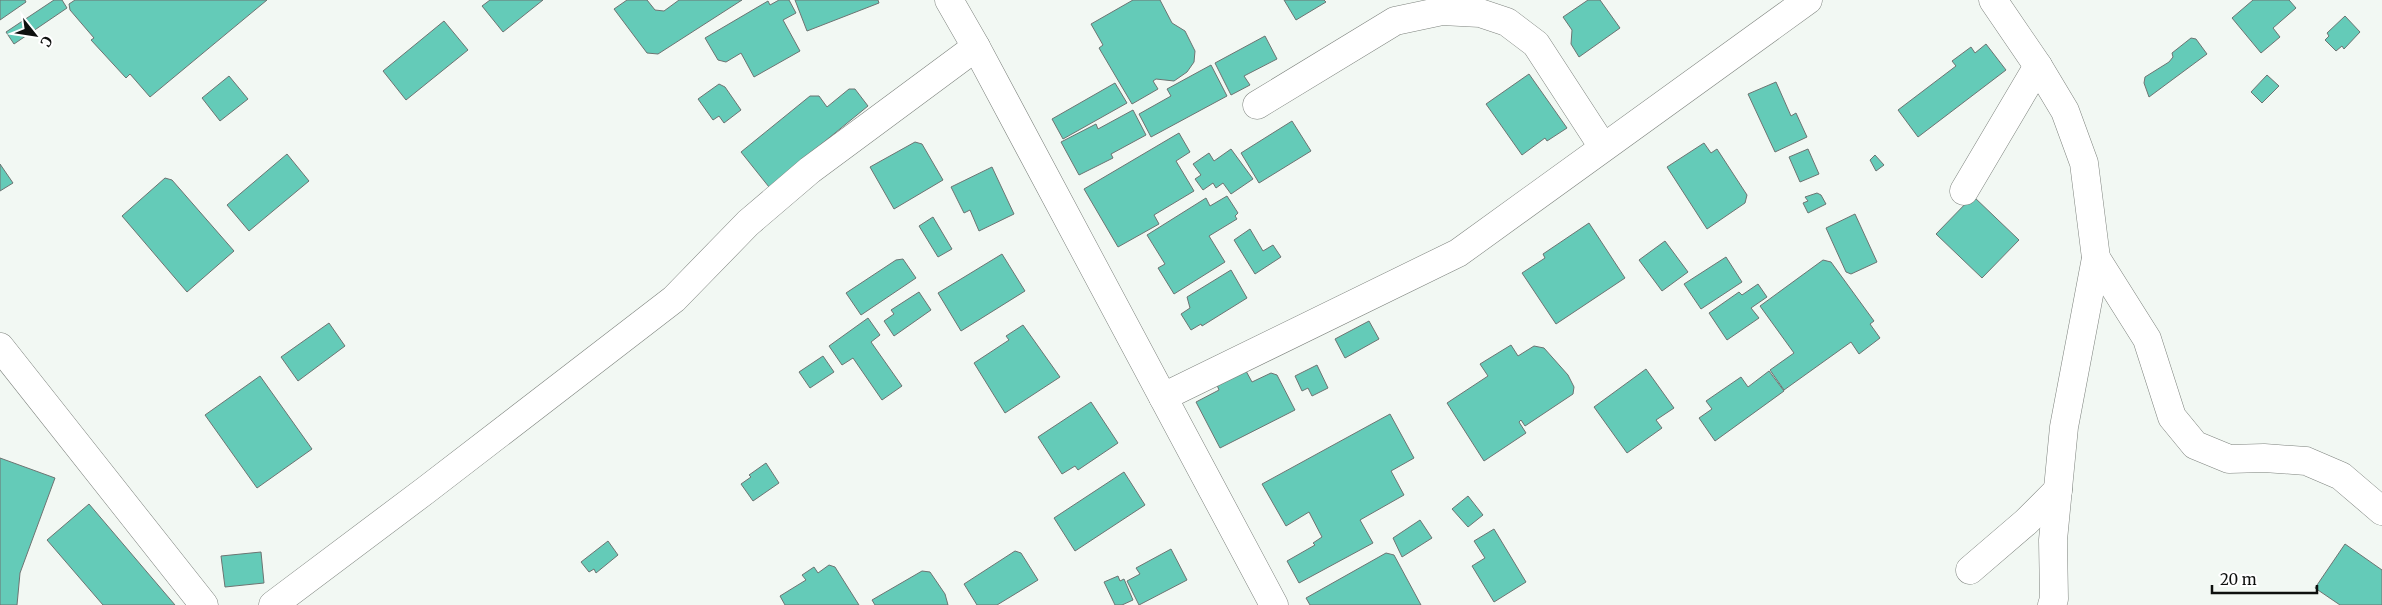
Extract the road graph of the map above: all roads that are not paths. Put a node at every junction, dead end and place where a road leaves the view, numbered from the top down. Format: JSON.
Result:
{"nodes":[{"id":1,"x":949,"y":0,"type":"edge"},
{"id":2,"x":1808,"y":0,"type":"edge"},
{"id":3,"x":1993,"y":0,"type":"edge"},
{"id":4,"x":976,"y":47,"type":"junction"},
{"id":5,"x":2038,"y":66,"type":"junction"},
{"id":6,"x":1257,"y":105,"type":"dead end"},
{"id":7,"x":1603,"y":147,"type":"junction"},
{"id":8,"x":1964,"y":191,"type":"dead end"},
{"id":9,"x":2096,"y":258,"type":"junction"},
{"id":10,"x":0,"y":347,"type":"edge"},
{"id":11,"x":1163,"y":397,"type":"junction"},
{"id":12,"x":2058,"y":490,"type":"junction"},
{"id":13,"x":2382,"y":511,"type":"edge"},
{"id":14,"x":1970,"y":570,"type":"dead end"},
{"id":15,"x":204,"y":605,"type":"edge"},
{"id":16,"x":273,"y":605,"type":"edge"},
{"id":17,"x":1274,"y":605,"type":"edge"},
{"id":18,"x":2052,"y":605,"type":"edge"}],
"edges":[{"from":1,"to":4,"type":"street"},
{"from":2,"to":7,"type":"street"},
{"from":3,"to":5,"type":"street"},
{"from":4,"to":11,"type":"street"},
{"from":4,"to":16,"type":"street"},
{"from":5,"to":8,"type":"street"},
{"from":5,"to":9,"type":"street"},
{"from":6,"to":7,"type":"street"},
{"from":7,"to":11,"type":"street"},
{"from":9,"to":12,"type":"street"},
{"from":9,"to":13,"type":"street"},
{"from":10,"to":15,"type":"street"},
{"from":11,"to":17,"type":"street"},
{"from":12,"to":14,"type":"street"},
{"from":12,"to":18,"type":"street"}]}
